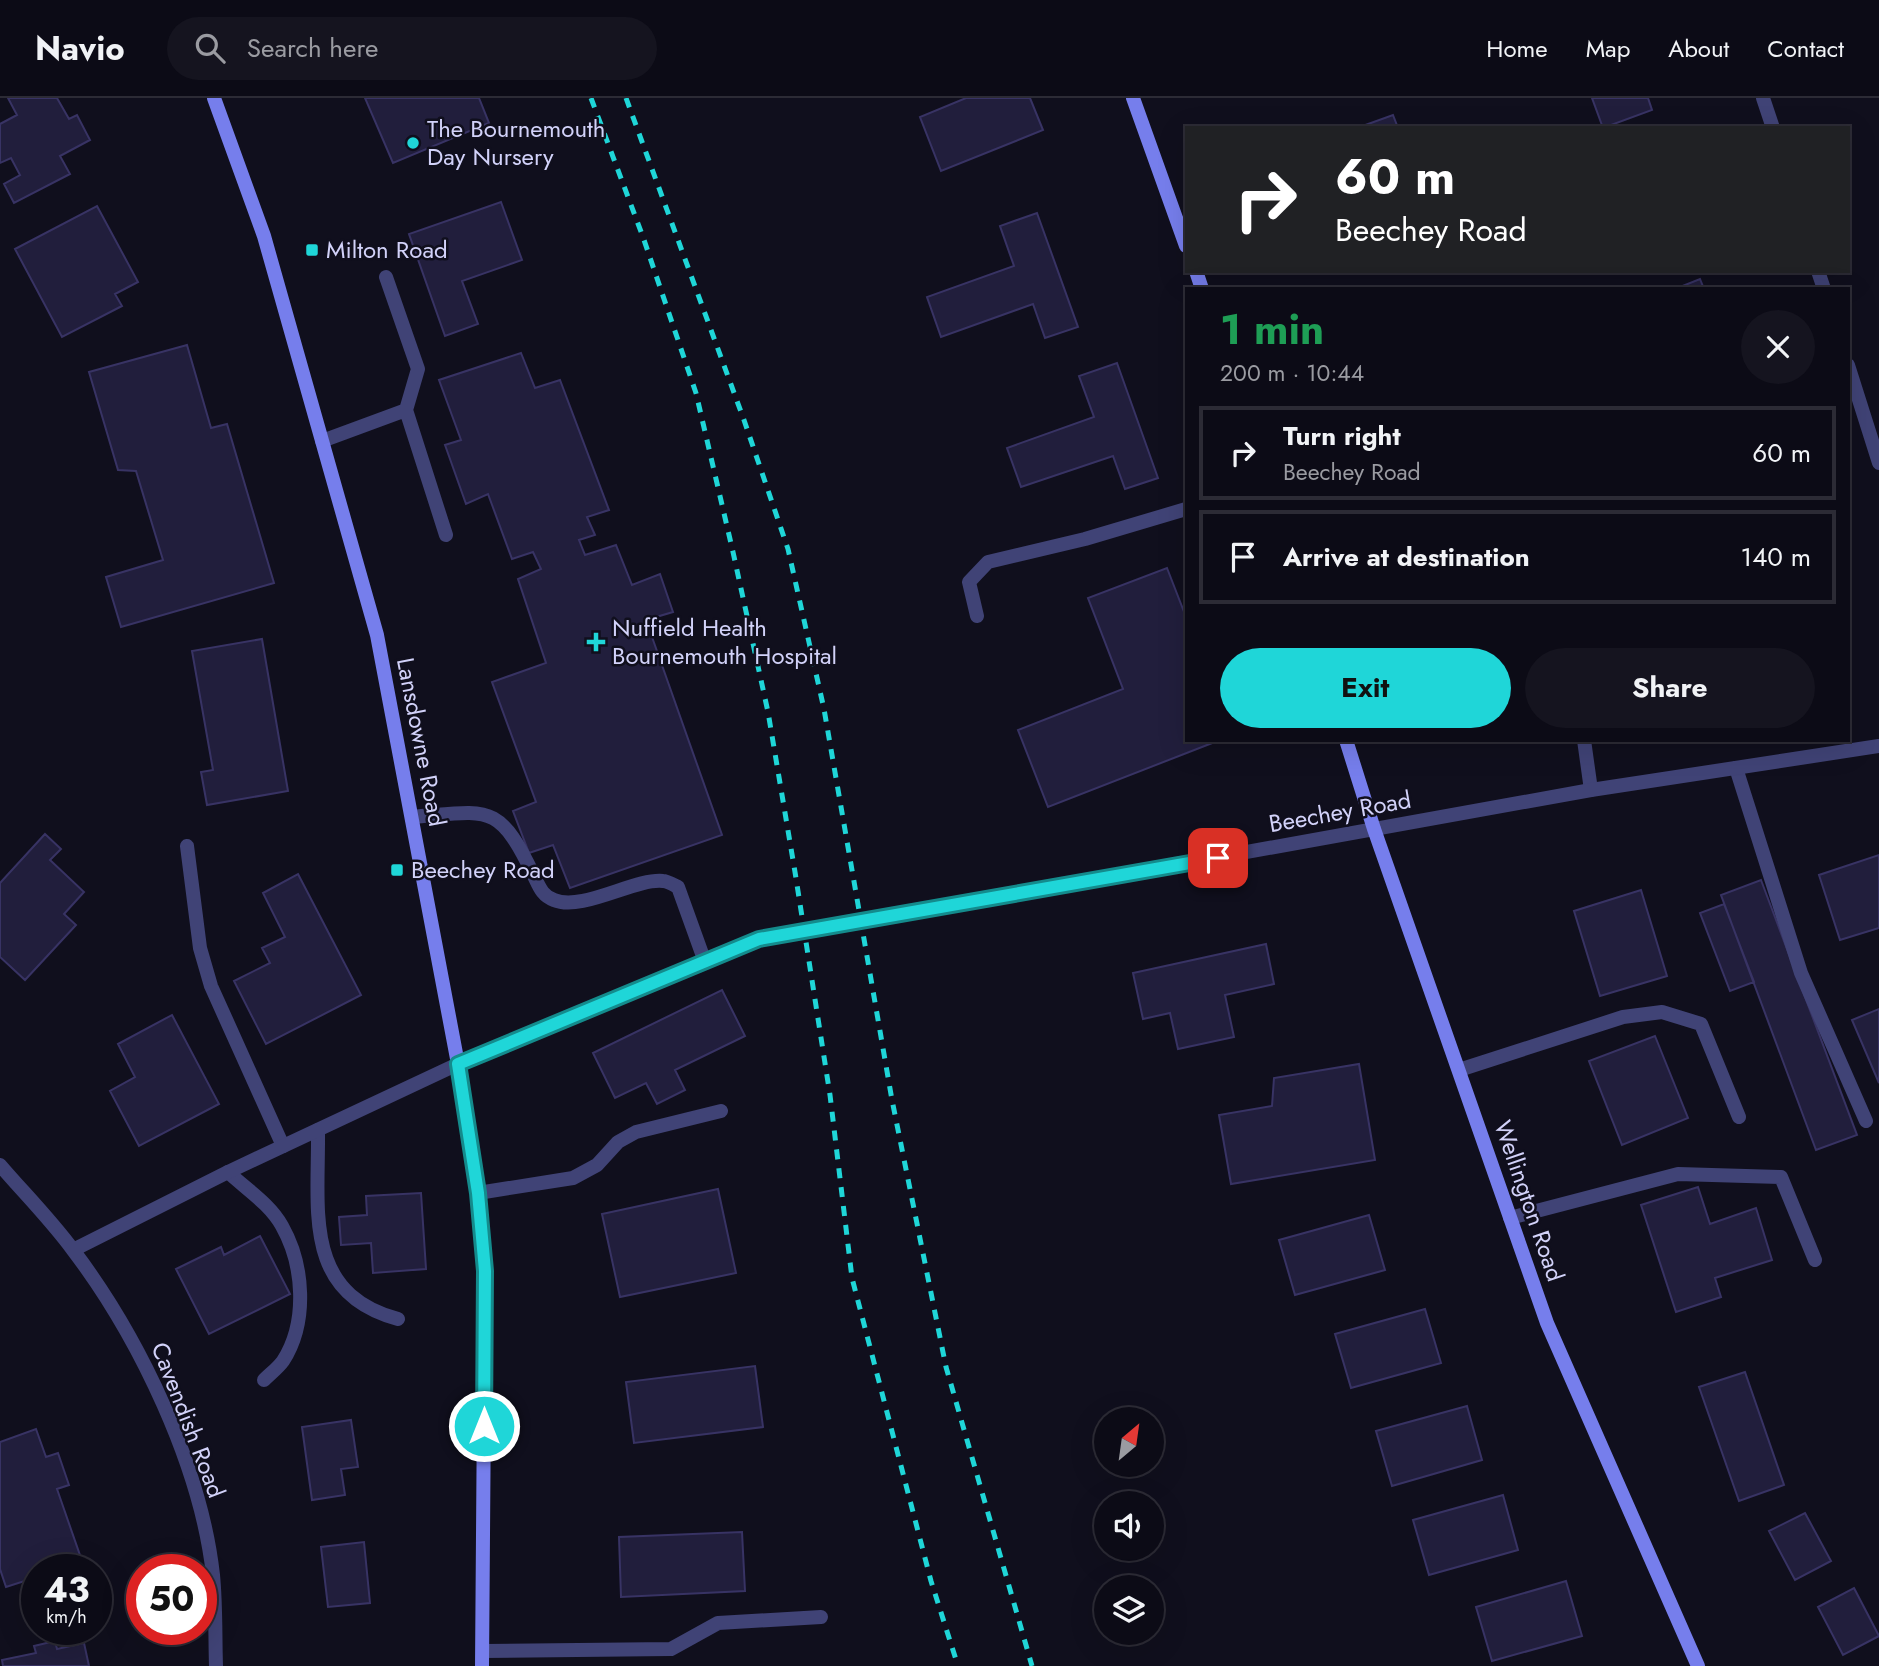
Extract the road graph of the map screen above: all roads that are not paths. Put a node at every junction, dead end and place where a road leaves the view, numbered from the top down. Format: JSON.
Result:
{"nodes":[{"id":1,"x":214,"y":98,"type":"edge"},
{"id":2,"x":1133,"y":98,"type":"edge"},
{"id":3,"x":1763,"y":98,"type":"edge"},
{"id":4,"x":1772,"y":126,"type":"edge"},
{"id":5,"x":1185,"y":243,"type":"edge"},
{"id":6,"x":386,"y":277,"type":"dead end"},
{"id":7,"x":1850,"y":371,"type":"edge"},
{"id":8,"x":406,"y":410,"type":"junction"},
{"id":9,"x":322,"y":441,"type":"junction"},
{"id":10,"x":1879,"y":463,"type":"edge"},
{"id":11,"x":1185,"y":509,"type":"edge"},
{"id":12,"x":446,"y":535,"type":"dead end"},
{"id":13,"x":977,"y":616,"type":"dead end"},
{"id":14,"x":1347,"y":742,"type":"edge"},
{"id":15,"x":1584,"y":742,"type":"edge"},
{"id":16,"x":1879,"y":746,"type":"edge"},
{"id":17,"x":1736,"y":768,"type":"junction"},
{"id":18,"x":1591,"y":790,"type":"junction"},
{"id":19,"x":412,"y":817,"type":"junction"},
{"id":20,"x":1374,"y":829,"type":"junction"},
{"id":21,"x":187,"y":846,"type":"dead end"},
{"id":22,"x":705,"y":962,"type":"junction"},
{"id":23,"x":458,"y":1064,"type":"junction"},
{"id":24,"x":1459,"y":1070,"type":"junction"},
{"id":25,"x":721,"y":1111,"type":"dead end"},
{"id":26,"x":1740,"y":1117,"type":"dead end"},
{"id":27,"x":1866,"y":1121,"type":"dead end"},
{"id":28,"x":318,"y":1130,"type":"junction"},
{"id":29,"x":284,"y":1146,"type":"junction"},
{"id":30,"x":0,"y":1165,"type":"edge"},
{"id":31,"x":228,"y":1172,"type":"junction"},
{"id":32,"x":478,"y":1193,"type":"junction"},
{"id":33,"x":1510,"y":1217,"type":"junction"},
{"id":34,"x":73,"y":1250,"type":"junction"},
{"id":35,"x":1815,"y":1260,"type":"dead end"},
{"id":36,"x":398,"y":1319,"type":"dead end"},
{"id":37,"x":264,"y":1380,"type":"dead end"},
{"id":38,"x":821,"y":1617,"type":"dead end"},
{"id":39,"x":483,"y":1658,"type":"edge"},
{"id":40,"x":216,"y":1666,"type":"edge"},
{"id":41,"x":1698,"y":1666,"type":"edge"}],
"edges":[{"from":1,"to":9,"type":"main road","name":"Lansdowne Road"},
{"from":2,"to":5,"type":"main road"},
{"from":3,"to":4,"type":"street"},
{"from":6,"to":8,"type":"street"},
{"from":7,"to":10,"type":"street"},
{"from":8,"to":9,"type":"street"},
{"from":8,"to":12,"type":"street"},
{"from":9,"to":19,"type":"main road","name":"Lansdowne Road"},
{"from":11,"to":13,"type":"street"},
{"from":14,"to":20,"type":"main road","name":"Wellington Road"},
{"from":15,"to":18,"type":"street"},
{"from":16,"to":17,"type":"street","name":"Beechey Road"},
{"from":17,"to":18,"type":"street","name":"Beechey Road"},
{"from":17,"to":27,"type":"street"},
{"from":18,"to":20,"type":"street","name":"Beechey Road"},
{"from":19,"to":22,"type":"street"},
{"from":19,"to":23,"type":"main road","name":"Lansdowne Road"},
{"from":20,"to":22,"type":"street","name":"Beechey Road","bridge":true},
{"from":20,"to":24,"type":"main road","name":"Wellington Road"},
{"from":21,"to":29,"type":"street"},
{"from":22,"to":23,"type":"street","name":"Beechey Road"},
{"from":23,"to":28,"type":"street"},
{"from":23,"to":32,"type":"main road","name":"Lansdowne Road"},
{"from":24,"to":26,"type":"street"},
{"from":24,"to":33,"type":"main road","name":"Wellington Road"},
{"from":25,"to":32,"type":"street"},
{"from":28,"to":29,"type":"street"},
{"from":28,"to":36,"type":"street"},
{"from":29,"to":31,"type":"street"},
{"from":30,"to":34,"type":"street","name":"Cavendish Road"},
{"from":31,"to":34,"type":"street"},
{"from":31,"to":37,"type":"street"},
{"from":32,"to":39,"type":"main road","name":"Lansdowne Road"},
{"from":33,"to":35,"type":"street"},
{"from":33,"to":41,"type":"main road","name":"Wellington Road"},
{"from":34,"to":40,"type":"street","name":"Cavendish Road"},
{"from":38,"to":39,"type":"street"}]}
